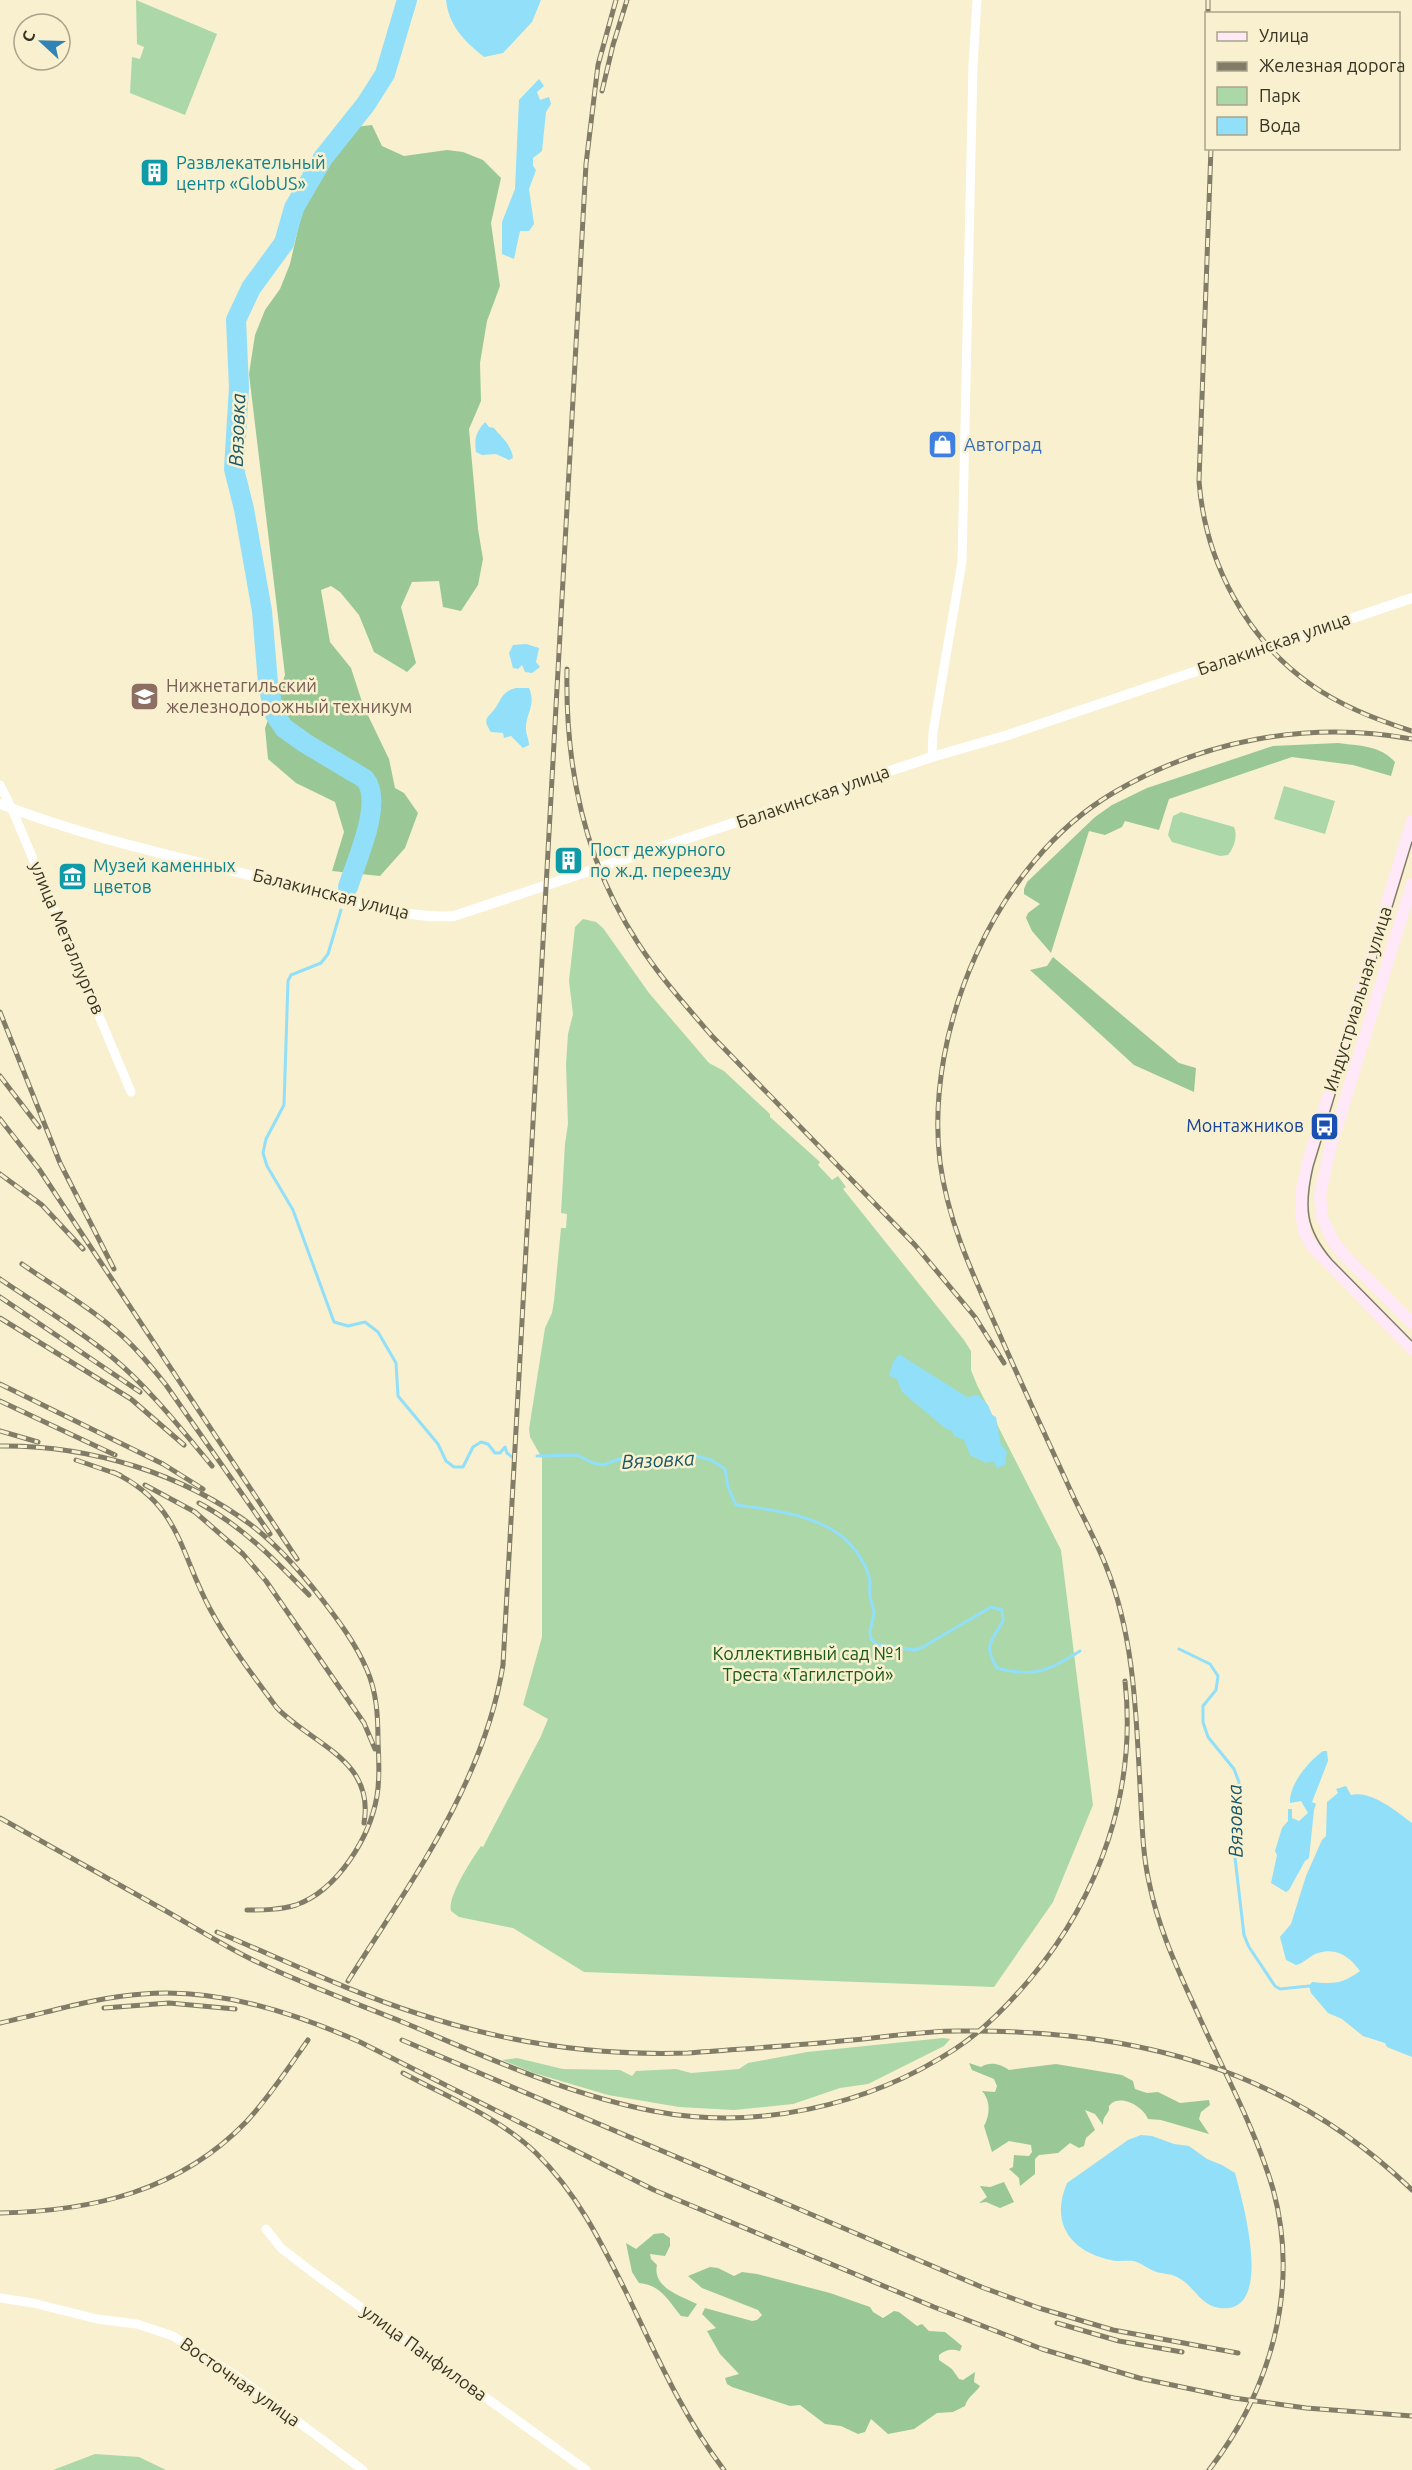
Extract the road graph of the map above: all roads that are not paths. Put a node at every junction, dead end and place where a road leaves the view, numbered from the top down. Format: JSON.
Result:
{"nodes":[{"id":1,"x":977,"y":0,"type":"edge"},
{"id":2,"x":1412,"y":598,"type":"edge"},
{"id":3,"x":932,"y":757,"type":"junction"},
{"id":4,"x":0,"y":785,"type":"edge"},
{"id":5,"x":0,"y":804,"type":"edge"},
{"id":6,"x":12,"y":809,"type":"junction"},
{"id":7,"x":1412,"y":821,"type":"edge"},
{"id":8,"x":1412,"y":884,"type":"edge"},
{"id":9,"x":131,"y":1092,"type":"dead end"},
{"id":10,"x":1412,"y":1323,"type":"edge"},
{"id":11,"x":1412,"y":1349,"type":"edge"},
{"id":12,"x":266,"y":2229,"type":"dead end"},
{"id":13,"x":0,"y":2298,"type":"edge"},
{"id":14,"x":363,"y":2470,"type":"edge"},
{"id":15,"x":586,"y":2470,"type":"edge"}],
"edges":[{"from":1,"to":3,"type":"street"},
{"from":2,"to":3,"type":"street","name":"Балакинская улица"},
{"from":3,"to":6,"type":"street","name":"Балакинская улица"},
{"from":4,"to":6,"type":"street","name":"улица Металлургов"},
{"from":5,"to":6,"type":"street","name":"Балакинская улица"},
{"from":6,"to":9,"type":"street","name":"улица Металлургов"},
{"from":7,"to":11,"type":"main road","name":"Индустриальная улица"},
{"from":8,"to":10,"type":"main road","name":"Индустриальная улица"},
{"from":12,"to":15,"type":"street","name":"улица Панфилова"},
{"from":13,"to":14,"type":"street","name":"Восточная улица"}]}
